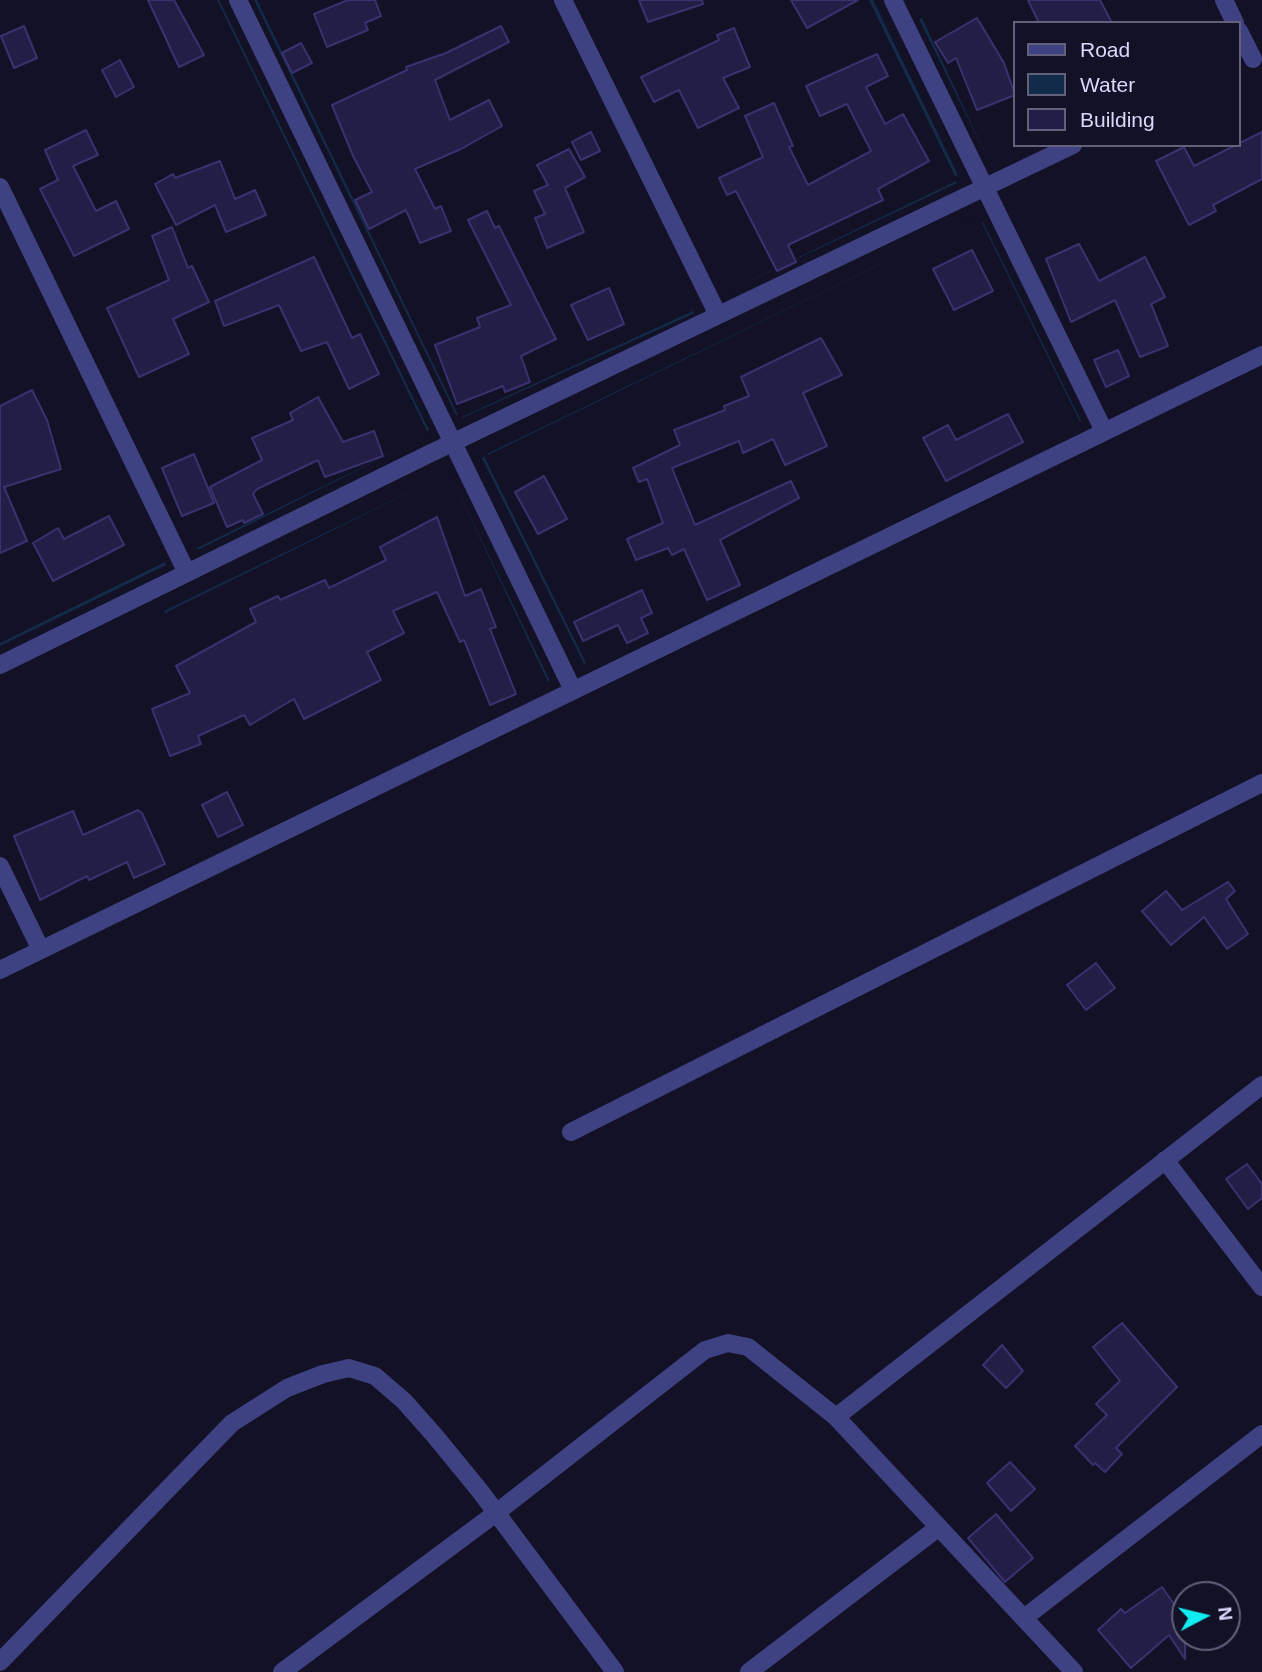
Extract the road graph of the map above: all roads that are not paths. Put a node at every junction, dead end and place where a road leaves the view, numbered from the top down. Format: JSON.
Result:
{"nodes":[{"id":1,"x":238,"y":0,"type":"edge"},
{"id":2,"x":563,"y":0,"type":"edge"},
{"id":3,"x":893,"y":0,"type":"edge"},
{"id":4,"x":1224,"y":0,"type":"edge"},
{"id":5,"x":1234,"y":21,"type":"edge"},
{"id":6,"x":1241,"y":36,"type":"edge"},
{"id":7,"x":1251,"y":60,"type":"edge"},
{"id":8,"x":1069,"y":147,"type":"edge"},
{"id":9,"x":0,"y":187,"type":"edge"},
{"id":10,"x":985,"y":187,"type":"junction"},
{"id":11,"x":718,"y":315,"type":"junction"},
{"id":12,"x":1262,"y":355,"type":"edge"},
{"id":13,"x":1104,"y":431,"type":"junction"},
{"id":14,"x":453,"y":442,"type":"junction"},
{"id":15,"x":187,"y":573,"type":"junction"},
{"id":16,"x":0,"y":665,"type":"edge"},
{"id":17,"x":573,"y":691,"type":"junction"},
{"id":18,"x":1262,"y":783,"type":"edge"},
{"id":19,"x":0,"y":866,"type":"edge"},
{"id":20,"x":41,"y":950,"type":"junction"},
{"id":21,"x":0,"y":970,"type":"edge"},
{"id":22,"x":1262,"y":1085,"type":"edge"},
{"id":23,"x":571,"y":1132,"type":"dead end"},
{"id":24,"x":1165,"y":1160,"type":"junction"},
{"id":25,"x":1262,"y":1287,"type":"edge"},
{"id":26,"x":836,"y":1417,"type":"junction"},
{"id":27,"x":1262,"y":1434,"type":"edge"},
{"id":28,"x":496,"y":1513,"type":"junction"},
{"id":29,"x":939,"y":1527,"type":"junction"},
{"id":30,"x":1024,"y":1618,"type":"junction"},
{"id":31,"x":0,"y":1662,"type":"edge"},
{"id":32,"x":282,"y":1672,"type":"edge"},
{"id":33,"x":615,"y":1672,"type":"edge"},
{"id":34,"x":748,"y":1672,"type":"edge"},
{"id":35,"x":1074,"y":1672,"type":"edge"}],
"edges":[{"from":1,"to":14,"type":"street"},
{"from":2,"to":11,"type":"street"},
{"from":3,"to":10,"type":"street"},
{"from":4,"to":5,"type":"street"},
{"from":6,"to":7,"type":"street"},
{"from":8,"to":10,"type":"street"},
{"from":9,"to":15,"type":"street"},
{"from":10,"to":11,"type":"street"},
{"from":10,"to":13,"type":"street"},
{"from":11,"to":14,"type":"street"},
{"from":12,"to":13,"type":"street"},
{"from":13,"to":17,"type":"street"},
{"from":14,"to":15,"type":"street"},
{"from":14,"to":17,"type":"street"},
{"from":15,"to":16,"type":"street"},
{"from":17,"to":20,"type":"street"},
{"from":18,"to":23,"type":"street"},
{"from":19,"to":20,"type":"street"},
{"from":20,"to":21,"type":"street"},
{"from":22,"to":24,"type":"street"},
{"from":24,"to":25,"type":"street"},
{"from":24,"to":26,"type":"street"},
{"from":26,"to":28,"type":"street"},
{"from":26,"to":29,"type":"street"},
{"from":27,"to":30,"type":"street"},
{"from":28,"to":31,"type":"street"},
{"from":28,"to":32,"type":"street"},
{"from":28,"to":33,"type":"street"},
{"from":29,"to":30,"type":"street"},
{"from":29,"to":34,"type":"street"},
{"from":30,"to":35,"type":"street"}]}
